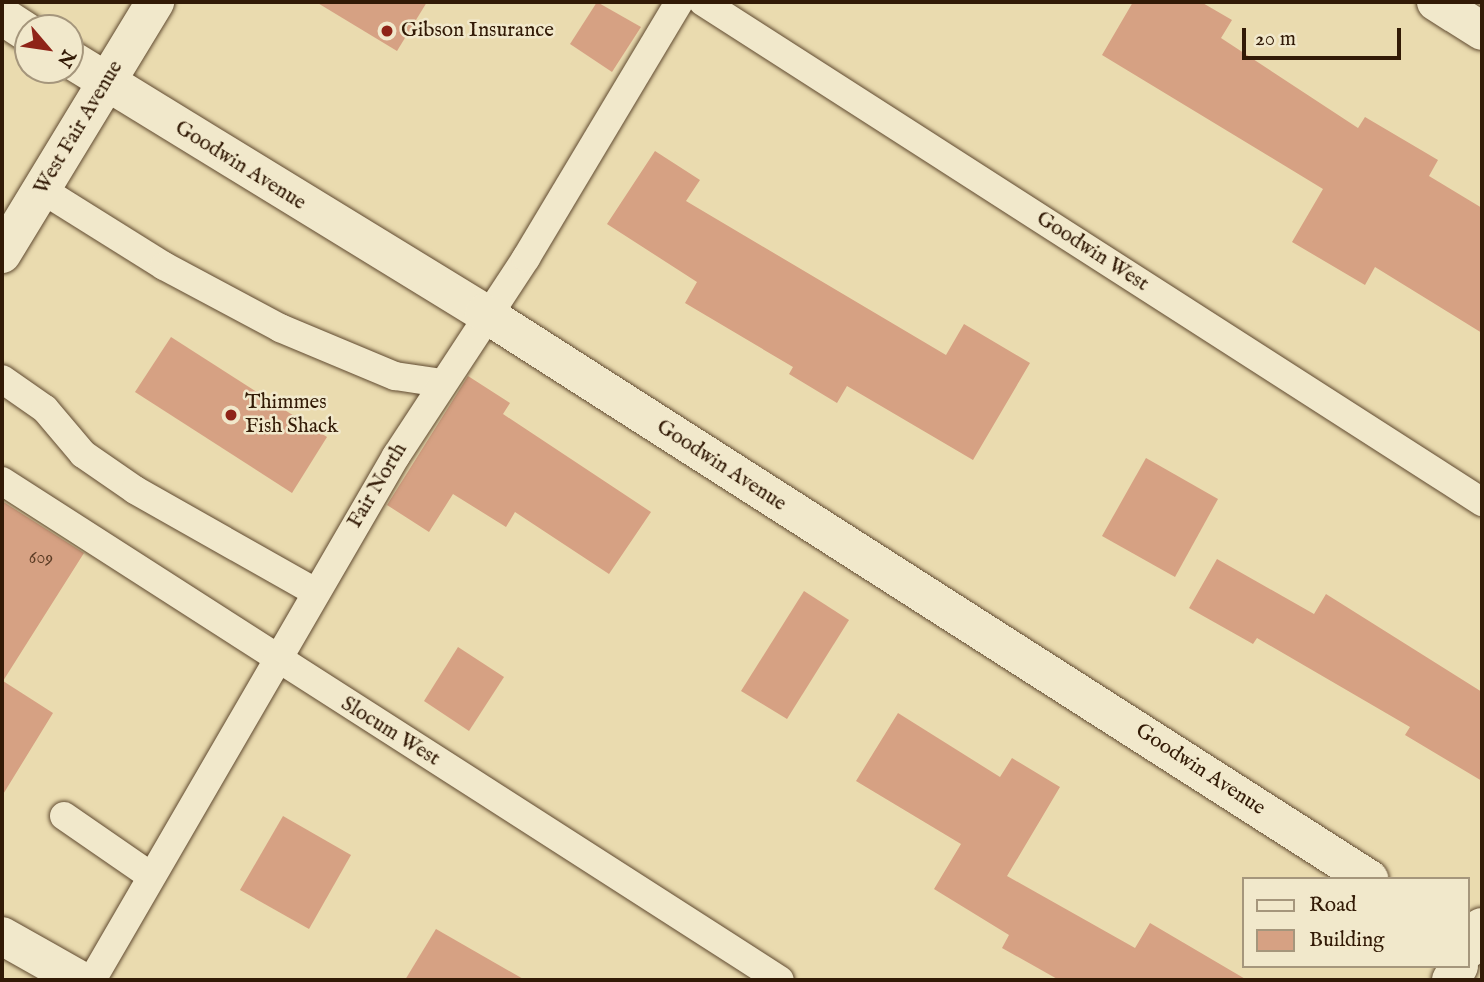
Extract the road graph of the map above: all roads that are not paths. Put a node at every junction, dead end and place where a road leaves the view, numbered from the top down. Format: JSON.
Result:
{"nodes":[{"id":1,"x":155,"y":2,"type":"edge"},
{"id":2,"x":679,"y":2,"type":"edge"},
{"id":3,"x":702,"y":2,"type":"edge"},
{"id":4,"x":1436,"y":2,"type":"edge"},
{"id":5,"x":1482,"y":31,"type":"edge"},
{"id":6,"x":84,"y":68,"type":"edge"},
{"id":7,"x":106,"y":83,"type":"junction"},
{"id":8,"x":41,"y":189,"type":"junction"},
{"id":9,"x":2,"y":254,"type":"edge"},
{"id":10,"x":484,"y":313,"type":"junction"},
{"id":11,"x":2,"y":379,"type":"edge"},
{"id":12,"x":442,"y":383,"type":"junction"},
{"id":13,"x":2,"y":481,"type":"edge"},
{"id":14,"x":1482,"y":502,"type":"edge"},
{"id":15,"x":315,"y":592,"type":"junction"},
{"id":16,"x":274,"y":660,"type":"junction"},
{"id":17,"x":64,"y":817,"type":"dead end"},
{"id":18,"x":151,"y":876,"type":"junction"},
{"id":19,"x":1366,"y":877,"type":"edge"},
{"id":20,"x":2,"y":936,"type":"edge"},
{"id":21,"x":80,"y":980,"type":"edge"},
{"id":22,"x":92,"y":980,"type":"edge"},
{"id":23,"x":780,"y":980,"type":"edge"}],
"edges":[{"from":1,"to":7,"type":"street","name":"West Fair Avenue"},
{"from":2,"to":10,"type":"lane","name":"Fair North"},
{"from":3,"to":14,"type":"lane","name":"Goodwin West"},
{"from":4,"to":5,"type":"street"},
{"from":6,"to":7,"type":"street","name":"Goodwin Avenue"},
{"from":7,"to":8,"type":"street","name":"West Fair Avenue"},
{"from":7,"to":10,"type":"street","name":"Goodwin Avenue"},
{"from":8,"to":9,"type":"street","name":"West Fair Avenue"},
{"from":8,"to":12,"type":"lane"},
{"from":10,"to":12,"type":"lane","name":"Fair North"},
{"from":10,"to":19,"type":"street","name":"Goodwin Avenue"},
{"from":11,"to":15,"type":"lane"},
{"from":12,"to":15,"type":"lane","name":"Fair North"},
{"from":13,"to":16,"type":"lane","name":"Slocum West"},
{"from":15,"to":16,"type":"lane","name":"Fair North"},
{"from":16,"to":18,"type":"lane","name":"Fair North"},
{"from":16,"to":23,"type":"lane","name":"Slocum West"},
{"from":17,"to":18,"type":"lane"},
{"from":18,"to":22,"type":"lane","name":"Fair North"},
{"from":20,"to":21,"type":"street"}]}
